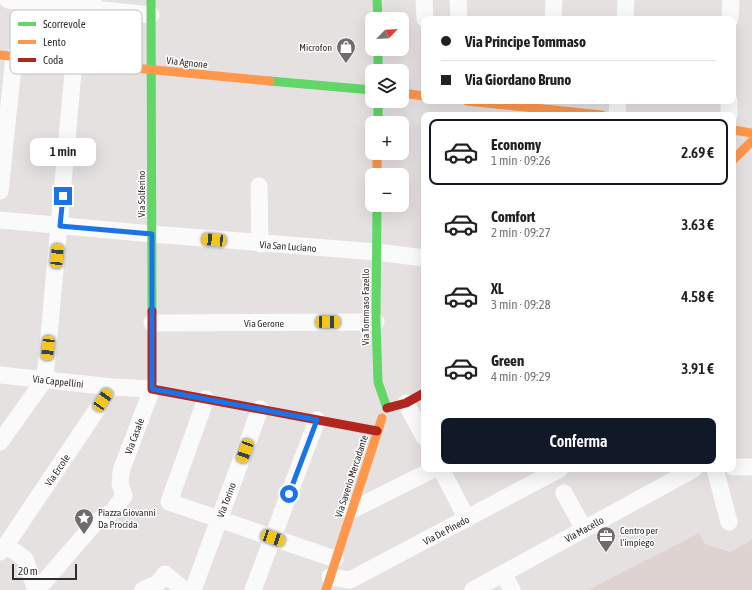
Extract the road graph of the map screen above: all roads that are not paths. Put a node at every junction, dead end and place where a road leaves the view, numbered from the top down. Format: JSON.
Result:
{"nodes":[{"id":1,"x":8,"y":0,"type":"edge"},
{"id":2,"x":377,"y":0,"type":"edge"},
{"id":3,"x":424,"y":0,"type":"edge"},
{"id":4,"x":458,"y":0,"type":"edge"},
{"id":5,"x":554,"y":0,"type":"edge"},
{"id":6,"x":626,"y":0,"type":"edge"},
{"id":7,"x":730,"y":0,"type":"edge"},
{"id":8,"x":52,"y":2,"type":"edge"},
{"id":9,"x":93,"y":4,"type":"edge"},
{"id":10,"x":151,"y":8,"type":"edge"},
{"id":11,"x":378,"y":12,"type":"edge"},
{"id":12,"x":425,"y":16,"type":"edge"},
{"id":13,"x":459,"y":16,"type":"edge"},
{"id":14,"x":553,"y":16,"type":"edge"},
{"id":15,"x":624,"y":16,"type":"edge"},
{"id":16,"x":730,"y":16,"type":"edge"},
{"id":17,"x":7,"y":56,"type":"edge"},
{"id":18,"x":142,"y":68,"type":"edge"},
{"id":19,"x":152,"y":69,"type":"junction"},
{"id":20,"x":69,"y":74,"type":"edge"},
{"id":21,"x":365,"y":89,"type":"edge"},
{"id":22,"x":409,"y":94,"type":"edge"},
{"id":23,"x":421,"y":96,"type":"edge"},
{"id":24,"x":497,"y":104,"type":"edge"},
{"id":25,"x":548,"y":109,"type":"edge"},
{"id":26,"x":575,"y":112,"type":"edge"},
{"id":27,"x":736,"y":130,"type":"edge"},
{"id":28,"x":752,"y":133,"type":"edge"},
{"id":29,"x":752,"y":141,"type":"edge"},
{"id":30,"x":736,"y":157,"type":"edge"},
{"id":31,"x":259,"y":186,"type":"dead end"},
{"id":32,"x":0,"y":191,"type":"edge"},
{"id":33,"x":377,"y":212,"type":"edge"},
{"id":34,"x":0,"y":220,"type":"edge"},
{"id":35,"x":60,"y":226,"type":"junction"},
{"id":36,"x":152,"y":234,"type":"junction"},
{"id":37,"x":260,"y":244,"type":"junction"},
{"id":38,"x":377,"y":252,"type":"junction"},
{"id":39,"x":421,"y":258,"type":"edge"},
{"id":40,"x":376,"y":322,"type":"junction"},
{"id":41,"x":152,"y":324,"type":"junction"},
{"id":42,"x":0,"y":375,"type":"edge"},
{"id":43,"x":45,"y":379,"type":"junction"},
{"id":44,"x":112,"y":387,"type":"junction"},
{"id":45,"x":152,"y":389,"type":"junction"},
{"id":46,"x":421,"y":395,"type":"edge"},
{"id":47,"x":206,"y":399,"type":"junction"},
{"id":48,"x":406,"y":403,"type":"junction"},
{"id":49,"x":386,"y":408,"type":"junction"},
{"id":50,"x":260,"y":410,"type":"junction"},
{"id":51,"x":317,"y":420,"type":"junction"},
{"id":52,"x":421,"y":431,"type":"edge"},
{"id":53,"x":377,"y":432,"type":"junction"},
{"id":54,"x":0,"y":442,"type":"edge"},
{"id":55,"x":736,"y":467,"type":"edge"},
{"id":56,"x":752,"y":467,"type":"edge"},
{"id":57,"x":428,"y":472,"type":"edge"},
{"id":58,"x":443,"y":472,"type":"edge"},
{"id":59,"x":551,"y":472,"type":"edge"},
{"id":60,"x":688,"y":472,"type":"edge"},
{"id":61,"x":716,"y":472,"type":"edge"},
{"id":62,"x":564,"y":493,"type":"dead end"},
{"id":63,"x":350,"y":511,"type":"junction"},
{"id":64,"x":219,"y":519,"type":"junction"},
{"id":65,"x":467,"y":519,"type":"junction"},
{"id":66,"x":729,"y":522,"type":"dead end"},
{"id":67,"x":584,"y":529,"type":"junction"},
{"id":68,"x":273,"y":538,"type":"junction"},
{"id":69,"x":3,"y":549,"type":"edge"},
{"id":70,"x":335,"y":559,"type":"junction"},
{"id":71,"x":503,"y":574,"type":"junction"},
{"id":72,"x":328,"y":583,"type":"edge"},
{"id":73,"x":37,"y":590,"type":"edge"},
{"id":74,"x":143,"y":590,"type":"edge"},
{"id":75,"x":184,"y":590,"type":"edge"},
{"id":76,"x":193,"y":590,"type":"edge"},
{"id":77,"x":253,"y":590,"type":"edge"},
{"id":78,"x":474,"y":590,"type":"edge"},
{"id":79,"x":512,"y":590,"type":"edge"}],
"edges":[{"from":1,"to":8,"type":"street"},
{"from":2,"to":11,"type":"street"},
{"from":3,"to":12,"type":"street"},
{"from":4,"to":13,"type":"street"},
{"from":5,"to":14,"type":"street"},
{"from":6,"to":15,"type":"street"},
{"from":7,"to":16,"type":"street"},
{"from":8,"to":9,"type":"street"},
{"from":9,"to":10,"type":"street"},
{"from":10,"to":19,"type":"street","name":"Via Solferino"},
{"from":17,"to":32,"type":"street"},
{"from":18,"to":19,"type":"street","name":"Via Agnone"},
{"from":19,"to":21,"type":"street","name":"Via Agnone"},
{"from":19,"to":36,"type":"street","name":"Via Solferino"},
{"from":20,"to":35,"type":"street"},
{"from":22,"to":23,"type":"street"},
{"from":24,"to":25,"type":"street"},
{"from":25,"to":26,"type":"street"},
{"from":27,"to":28,"type":"street"},
{"from":29,"to":30,"type":"street"},
{"from":31,"to":37,"type":"street"},
{"from":33,"to":38,"type":"street","name":"Via Tommaso Fazello"},
{"from":34,"to":35,"type":"street","name":"Via San Luciano"},
{"from":35,"to":36,"type":"street","name":"Via San Luciano"},
{"from":35,"to":43,"type":"street"},
{"from":36,"to":37,"type":"street","name":"Via San Luciano"},
{"from":36,"to":41,"type":"street","name":"Via Solferino"},
{"from":37,"to":38,"type":"street","name":"Via San Luciano"},
{"from":38,"to":39,"type":"street","name":"Via San Luciano"},
{"from":38,"to":40,"type":"street","name":"Via Tommaso Fazello"},
{"from":40,"to":41,"type":"street","name":"Via Gerone"},
{"from":40,"to":49,"type":"street","name":"Via Tommaso Fazello"},
{"from":41,"to":45,"type":"street","name":"Via Solferino"},
{"from":42,"to":43,"type":"street","name":"Via Cappellini"},
{"from":43,"to":44,"type":"street","name":"Via Cappellini"},
{"from":43,"to":54,"type":"street"},
{"from":44,"to":45,"type":"street","name":"Via Cappellini"},
{"from":44,"to":69,"type":"street","name":"Via Ercole"},
{"from":45,"to":47,"type":"street","name":"Via Cappellini"},
{"from":45,"to":73,"type":"street","name":"Via Casale"},
{"from":46,"to":48,"type":"street"},
{"from":47,"to":50,"type":"street","name":"Via Cappellini"},
{"from":47,"to":64,"type":"street"},
{"from":48,"to":49,"type":"street"},
{"from":48,"to":52,"type":"street"},
{"from":49,"to":53,"type":"street","name":"Via Saverio Mercadante"},
{"from":50,"to":51,"type":"street","name":"Via Cappellini"},
{"from":50,"to":64,"type":"street","name":"Via Torino"},
{"from":51,"to":53,"type":"street","name":"Via Cappellini"},
{"from":51,"to":68,"type":"street"},
{"from":53,"to":63,"type":"street","name":"Via Saverio Mercadante"},
{"from":55,"to":56,"type":"street"},
{"from":57,"to":63,"type":"street"},
{"from":58,"to":65,"type":"street"},
{"from":59,"to":65,"type":"street","name":"Via De Pinedo"},
{"from":60,"to":67,"type":"street","name":"Via Macello"},
{"from":61,"to":66,"type":"street"},
{"from":62,"to":67,"type":"street"},
{"from":63,"to":70,"type":"street","name":"Via Saverio Mercadante"},
{"from":64,"to":68,"type":"street"},
{"from":64,"to":76,"type":"street","name":"Via Torino"},
{"from":65,"to":72,"type":"street","name":"Via De Pinedo"},
{"from":67,"to":71,"type":"street","name":"Via Macello"},
{"from":68,"to":70,"type":"street"},
{"from":68,"to":77,"type":"street"},
{"from":69,"to":73,"type":"street"},
{"from":70,"to":72,"type":"street","name":"Via Saverio Mercadante"},
{"from":71,"to":78,"type":"street","name":"Via Macello"},
{"from":71,"to":79,"type":"street"},
{"from":74,"to":75,"type":"street"}]}
